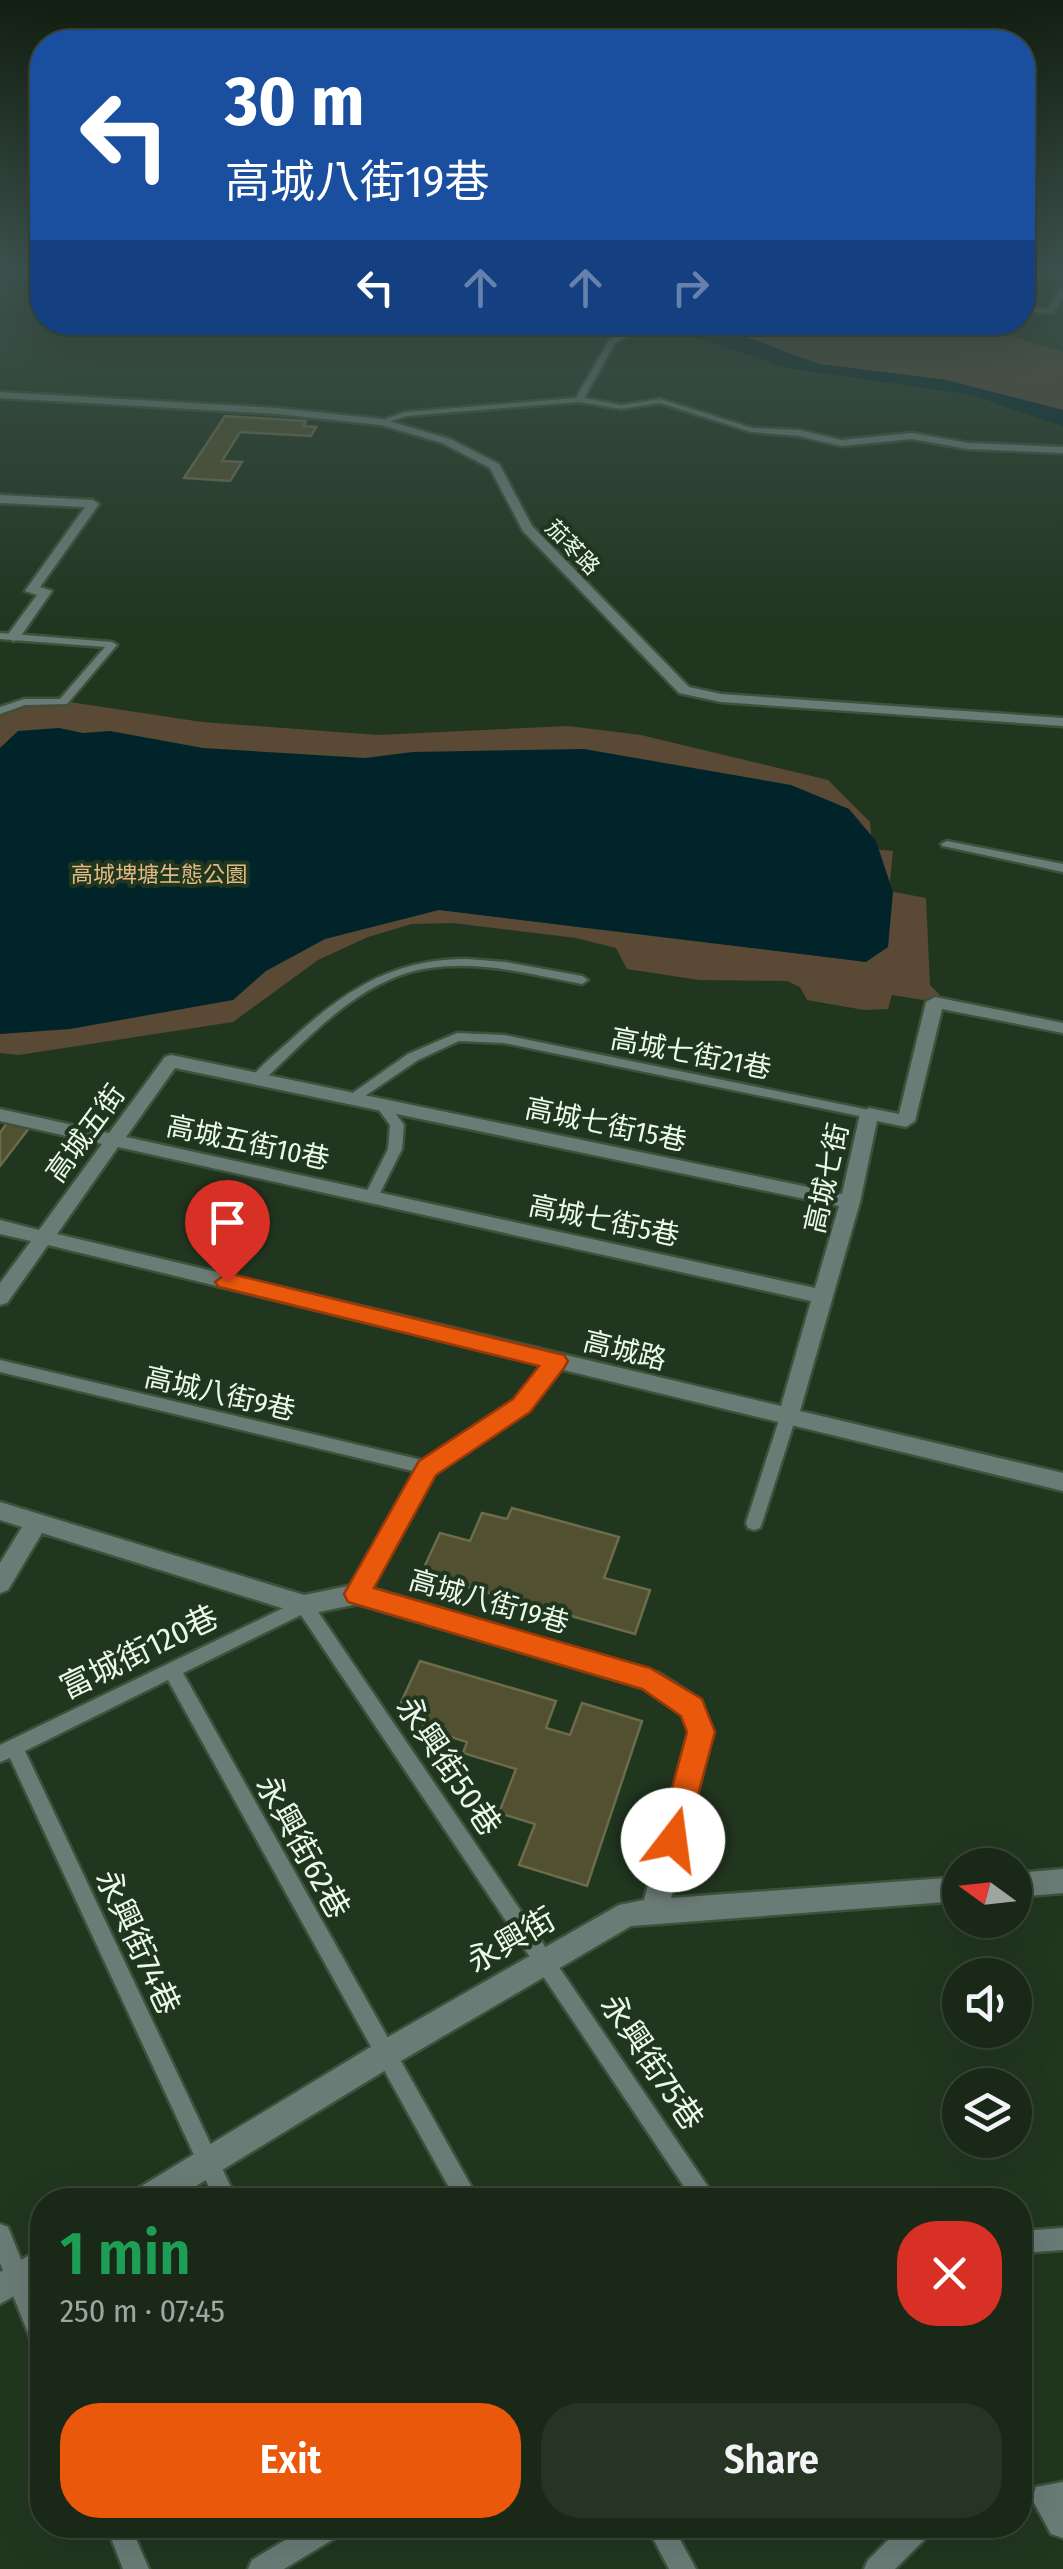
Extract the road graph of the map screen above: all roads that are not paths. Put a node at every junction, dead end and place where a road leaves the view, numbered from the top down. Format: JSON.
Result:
{"nodes":[{"id":1,"x":587,"y":387,"type":"edge"},
{"id":2,"x":0,"y":395,"type":"edge"},
{"id":3,"x":580,"y":400,"type":"junction"},
{"id":4,"x":382,"y":422,"type":"junction"},
{"id":5,"x":1063,"y":450,"type":"edge"},
{"id":6,"x":0,"y":499,"type":"edge"},
{"id":7,"x":7,"y":637,"type":"edge"},
{"id":8,"x":0,"y":711,"type":"edge"},
{"id":9,"x":1063,"y":722,"type":"edge"},
{"id":10,"x":947,"y":844,"type":"dead end"},
{"id":11,"x":1063,"y":868,"type":"edge"},
{"id":12,"x":582,"y":980,"type":"dead end"},
{"id":13,"x":1063,"y":1028,"type":"edge"},
{"id":14,"x":171,"y":1061,"type":"joint"},
{"id":15,"x":257,"y":1079,"type":"junction"},
{"id":16,"x":350,"y":1099,"type":"junction"},
{"id":17,"x":384,"y":1106,"type":"junction"},
{"id":18,"x":870,"y":1114,"type":"junction"},
{"id":19,"x":0,"y":1115,"type":"edge"},
{"id":20,"x":113,"y":1141,"type":"junction"},
{"id":21,"x":372,"y":1197,"type":"junction"},
{"id":22,"x":850,"y":1202,"type":"junction"},
{"id":23,"x":0,"y":1227,"type":"edge"},
{"id":24,"x":44,"y":1237,"type":"junction"},
{"id":25,"x":824,"y":1297,"type":"junction"},
{"id":26,"x":0,"y":1298,"type":"edge"},
{"id":27,"x":556,"y":1361,"type":"junction"},
{"id":28,"x":0,"y":1366,"type":"edge"},
{"id":29,"x":788,"y":1418,"type":"junction"},
{"id":30,"x":428,"y":1468,"type":"junction"},
{"id":31,"x":1063,"y":1482,"type":"edge"},
{"id":32,"x":0,"y":1511,"type":"edge"},
{"id":33,"x":37,"y":1522,"type":"junction"},
{"id":34,"x":754,"y":1523,"type":"dead end"},
{"id":35,"x":0,"y":1583,"type":"edge"},
{"id":36,"x":358,"y":1594,"type":"junction"},
{"id":37,"x":304,"y":1605,"type":"junction"},
{"id":38,"x":171,"y":1669,"type":"junction"},
{"id":39,"x":7,"y":1751,"type":"edge"},
{"id":40,"x":1063,"y":1881,"type":"edge"},
{"id":41,"x":1032,"y":1884,"type":"edge"},
{"id":42,"x":942,"y":1890,"type":"edge"},
{"id":43,"x":654,"y":1913,"type":"junction"},
{"id":44,"x":544,"y":1960,"type":"junction"},
{"id":45,"x":384,"y":2055,"type":"junction"},
{"id":46,"x":208,"y":2162,"type":"junction"},
{"id":47,"x":165,"y":2188,"type":"edge"},
{"id":48,"x":220,"y":2188,"type":"edge"},
{"id":49,"x":461,"y":2188,"type":"edge"},
{"id":50,"x":698,"y":2188,"type":"edge"},
{"id":51,"x":0,"y":2234,"type":"edge"},
{"id":52,"x":1063,"y":2238,"type":"edge"},
{"id":53,"x":1032,"y":2241,"type":"edge"},
{"id":54,"x":20,"y":2277,"type":"edge"},
{"id":55,"x":30,"y":2306,"type":"edge"},
{"id":56,"x":123,"y":2538,"type":"edge"},
{"id":57,"x":312,"y":2538,"type":"edge"},
{"id":58,"x":666,"y":2538,"type":"edge"},
{"id":59,"x":905,"y":2538,"type":"edge"},
{"id":60,"x":136,"y":2569,"type":"edge"},
{"id":61,"x":261,"y":2569,"type":"edge"},
{"id":62,"x":684,"y":2569,"type":"edge"},
{"id":63,"x":877,"y":2569,"type":"edge"}],
"edges":[{"from":1,"to":3,"type":"lane"},
{"from":2,"to":4,"type":"street","name":"茄苳路"},
{"from":3,"to":4,"type":"lane"},
{"from":3,"to":5,"type":"lane"},
{"from":4,"to":9,"type":"street","name":"茄苳路"},
{"from":6,"to":7,"type":"street"},
{"from":7,"to":8,"type":"lane"},
{"from":10,"to":11,"type":"lane"},
{"from":12,"to":15,"type":"lane"},
{"from":13,"to":18,"type":"street","name":"高城七街"},
{"from":14,"to":15,"type":"street","name":"高城七街15巷"},
{"from":14,"to":20,"type":"street","name":"高城五街"},
{"from":15,"to":16,"type":"street","name":"高城七街15巷"},
{"from":16,"to":17,"type":"street","name":"高城七街15巷"},
{"from":16,"to":18,"type":"lane","name":"高城七街21巷"},
{"from":17,"to":21,"type":"lane"},
{"from":17,"to":22,"type":"street","name":"高城七街15巷"},
{"from":18,"to":22,"type":"street","name":"高城七街"},
{"from":19,"to":20,"type":"street","name":"高城五街10巷"},
{"from":20,"to":21,"type":"street","name":"高城五街10巷"},
{"from":20,"to":24,"type":"street","name":"高城五街"},
{"from":21,"to":25,"type":"street","name":"高城七街5巷"},
{"from":22,"to":25,"type":"street","name":"高城七街"},
{"from":23,"to":24,"type":"street","name":"高城路"},
{"from":24,"to":26,"type":"street","name":"高城五街"},
{"from":24,"to":27,"type":"street","name":"高城路"},
{"from":25,"to":29,"type":"street","name":"高城七街"},
{"from":27,"to":29,"type":"street","name":"高城路"},
{"from":27,"to":30,"type":"lane"},
{"from":28,"to":30,"type":"lane","name":"高城八街9巷"},
{"from":29,"to":31,"type":"street","name":"高城路"},
{"from":29,"to":34,"type":"lane"},
{"from":30,"to":36,"type":"lane"},
{"from":32,"to":33,"type":"street","name":"高城八街19巷"},
{"from":33,"to":35,"type":"street"},
{"from":33,"to":37,"type":"street","name":"高城八街19巷"},
{"from":36,"to":37,"type":"street","name":"高城八街19巷"},
{"from":36,"to":43,"type":"street","name":"高城八街19巷"},
{"from":37,"to":38,"type":"lane","name":"富城街120巷"},
{"from":37,"to":44,"type":"lane","name":"永興街50巷"},
{"from":38,"to":39,"type":"lane","name":"富城街120巷"},
{"from":38,"to":45,"type":"lane","name":"永興街62巷"},
{"from":39,"to":46,"type":"lane","name":"永興街74巷"},
{"from":40,"to":41,"type":"street"},
{"from":42,"to":43,"type":"street","name":"永興街"},
{"from":43,"to":44,"type":"street","name":"永興街"},
{"from":44,"to":45,"type":"street","name":"永興街"},
{"from":44,"to":50,"type":"lane","name":"永興街75巷"},
{"from":45,"to":46,"type":"street","name":"永興街"},
{"from":45,"to":49,"type":"lane","name":"永興街62巷"},
{"from":46,"to":47,"type":"street","name":"永興街"},
{"from":46,"to":48,"type":"lane","name":"永興街74巷"},
{"from":51,"to":54,"type":"lane"},
{"from":52,"to":53,"type":"lane"},
{"from":54,"to":55,"type":"lane"},
{"from":56,"to":60,"type":"lane"},
{"from":57,"to":61,"type":"lane"},
{"from":58,"to":62,"type":"lane"},
{"from":59,"to":63,"type":"lane"}]}
